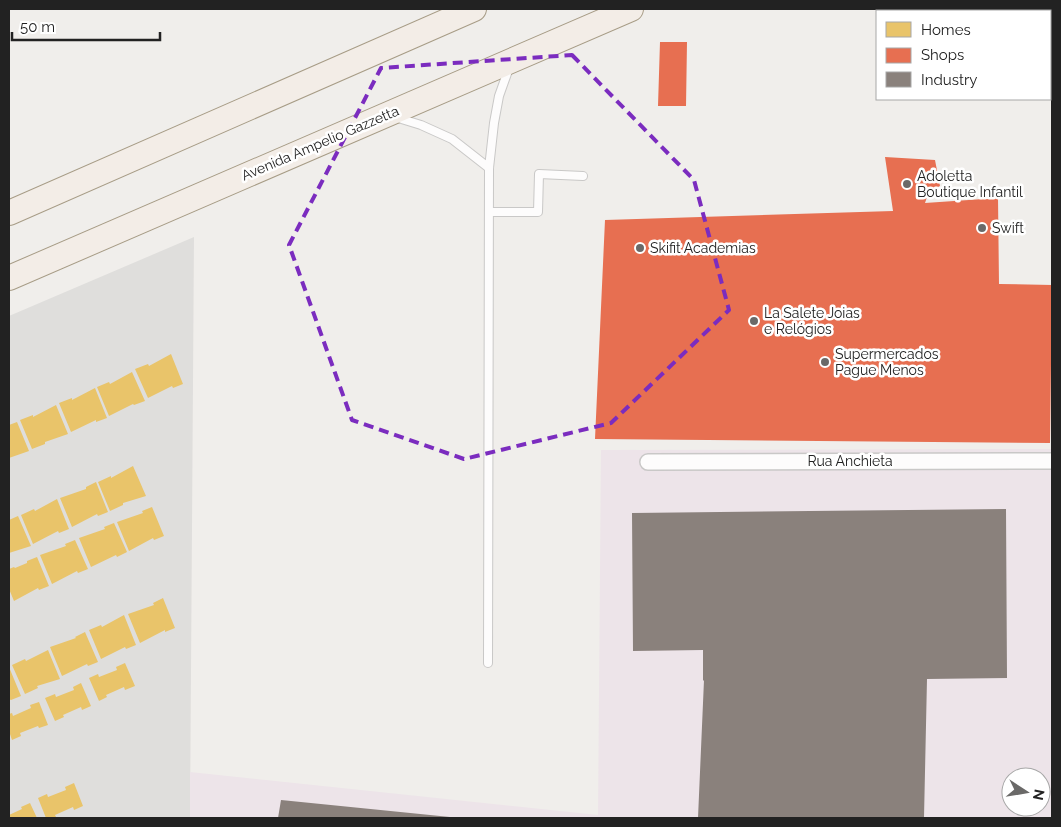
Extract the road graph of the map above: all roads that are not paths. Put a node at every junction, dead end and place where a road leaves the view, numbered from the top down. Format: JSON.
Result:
{"nodes":[{"id":1,"x":474,"y":9,"type":"edge"},
{"id":2,"x":621,"y":11,"type":"edge"},
{"id":3,"x":511,"y":60,"type":"junction"},
{"id":4,"x":386,"y":115,"type":"junction"},
{"id":5,"x":489,"y":168,"type":"junction"},
{"id":6,"x":583,"y":176,"type":"dead end"},
{"id":7,"x":489,"y":212,"type":"junction"},
{"id":8,"x":9,"y":213,"type":"edge"},
{"id":9,"x":9,"y":278,"type":"edge"},
{"id":10,"x":1052,"y":461,"type":"edge"},
{"id":11,"x":648,"y":462,"type":"dead end"},
{"id":12,"x":488,"y":663,"type":"dead end"}],
"edges":[{"from":1,"to":8,"type":"main road"},
{"from":2,"to":3,"type":"main road","name":"Avenida Ampelio Gazzetta"},
{"from":3,"to":4,"type":"main road","name":"Avenida Ampelio Gazzetta"},
{"from":3,"to":5,"type":"lane"},
{"from":4,"to":5,"type":"lane"},
{"from":4,"to":9,"type":"main road","name":"Avenida Ampelio Gazzetta"},
{"from":5,"to":7,"type":"lane"},
{"from":6,"to":7,"type":"lane"},
{"from":7,"to":12,"type":"lane"},
{"from":10,"to":11,"type":"street","name":"Rua Anchieta"}]}
